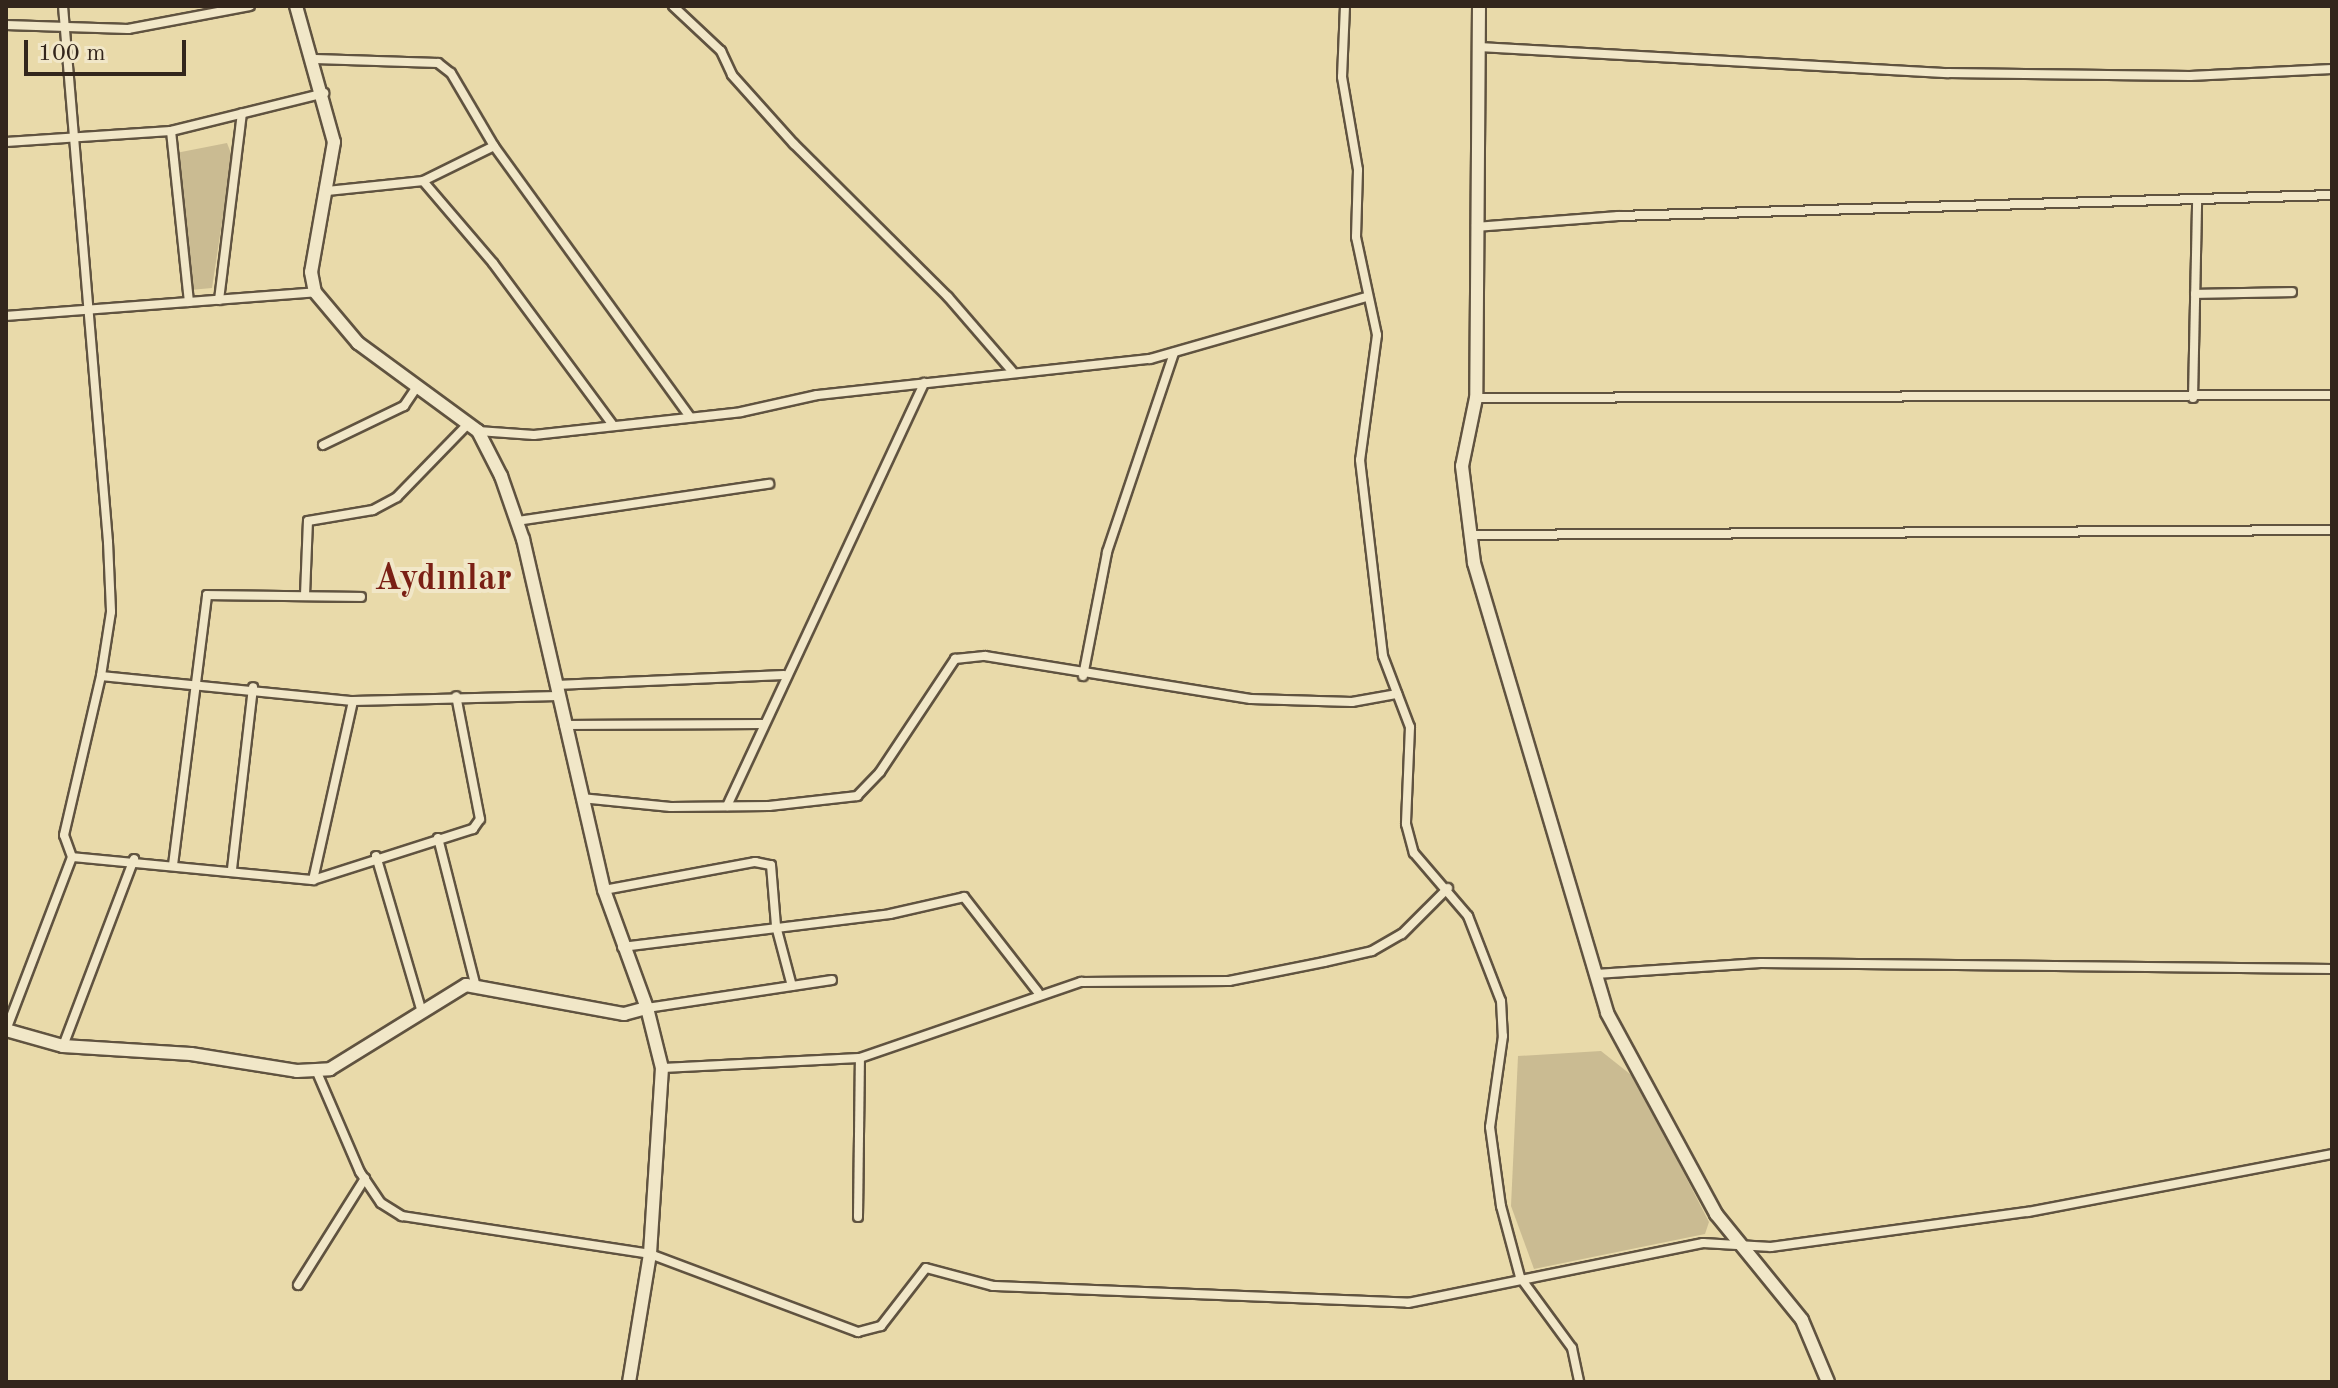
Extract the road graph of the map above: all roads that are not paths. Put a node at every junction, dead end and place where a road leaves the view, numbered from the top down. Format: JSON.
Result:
{"nodes":[{"id":1,"x":63,"y":6,"type":"edge"},
{"id":2,"x":250,"y":6,"type":"edge"},
{"id":3,"x":296,"y":6,"type":"edge"},
{"id":4,"x":673,"y":6,"type":"edge"},
{"id":5,"x":1345,"y":6,"type":"edge"},
{"id":6,"x":1479,"y":6,"type":"edge"},
{"id":7,"x":6,"y":25,"type":"edge"},
{"id":8,"x":65,"y":28,"type":"junction"},
{"id":9,"x":1479,"y":47,"type":"junction"},
{"id":10,"x":315,"y":59,"type":"junction"},
{"id":11,"x":2332,"y":69,"type":"edge"},
{"id":12,"x":324,"y":93,"type":"junction"},
{"id":13,"x":242,"y":113,"type":"junction"},
{"id":14,"x":171,"y":131,"type":"junction"},
{"id":15,"x":73,"y":137,"type":"junction"},
{"id":16,"x":6,"y":142,"type":"edge"},
{"id":17,"x":494,"y":146,"type":"junction"},
{"id":18,"x":423,"y":181,"type":"junction"},
{"id":19,"x":327,"y":191,"type":"junction"},
{"id":20,"x":2332,"y":195,"type":"edge"},
{"id":21,"x":2197,"y":202,"type":"junction"},
{"id":22,"x":1476,"y":227,"type":"junction"},
{"id":23,"x":315,"y":292,"type":"junction"},
{"id":24,"x":2292,"y":292,"type":"dead end"},
{"id":25,"x":2195,"y":294,"type":"junction"},
{"id":26,"x":1366,"y":297,"type":"junction"},
{"id":27,"x":219,"y":300,"type":"junction"},
{"id":28,"x":189,"y":302,"type":"junction"},
{"id":29,"x":87,"y":311,"type":"junction"},
{"id":30,"x":6,"y":316,"type":"edge"},
{"id":31,"x":1174,"y":353,"type":"junction"},
{"id":32,"x":1012,"y":371,"type":"junction"},
{"id":33,"x":924,"y":383,"type":"junction"},
{"id":34,"x":418,"y":384,"type":"junction"},
{"id":35,"x":2332,"y":395,"type":"edge"},
{"id":36,"x":1476,"y":398,"type":"junction"},
{"id":37,"x":2193,"y":398,"type":"junction"},
{"id":38,"x":690,"y":417,"type":"junction"},
{"id":39,"x":613,"y":425,"type":"junction"},
{"id":40,"x":473,"y":428,"type":"junction"},
{"id":41,"x":323,"y":445,"type":"dead end"},
{"id":42,"x":769,"y":484,"type":"dead end"},
{"id":43,"x":517,"y":521,"type":"junction"},
{"id":44,"x":2332,"y":530,"type":"edge"},
{"id":45,"x":1471,"y":535,"type":"junction"},
{"id":46,"x":305,"y":595,"type":"junction"},
{"id":47,"x":361,"y":597,"type":"dead end"},
{"id":48,"x":784,"y":675,"type":"junction"},
{"id":49,"x":101,"y":676,"type":"junction"},
{"id":50,"x":1083,"y":676,"type":"junction"},
{"id":51,"x":196,"y":686,"type":"junction"},
{"id":52,"x":253,"y":687,"type":"junction"},
{"id":53,"x":557,"y":690,"type":"junction"},
{"id":54,"x":1397,"y":694,"type":"junction"},
{"id":55,"x":456,"y":696,"type":"junction"},
{"id":56,"x":353,"y":701,"type":"junction"},
{"id":57,"x":763,"y":724,"type":"junction"},
{"id":58,"x":564,"y":725,"type":"junction"},
{"id":59,"x":580,"y":798,"type":"junction"},
{"id":60,"x":727,"y":806,"type":"junction"},
{"id":61,"x":438,"y":838,"type":"junction"},
{"id":62,"x":376,"y":856,"type":"junction"},
{"id":63,"x":72,"y":857,"type":"junction"},
{"id":64,"x":134,"y":859,"type":"junction"},
{"id":65,"x":173,"y":865,"type":"junction"},
{"id":66,"x":232,"y":869,"type":"junction"},
{"id":67,"x":313,"y":880,"type":"junction"},
{"id":68,"x":1448,"y":888,"type":"junction"},
{"id":69,"x":604,"y":890,"type":"junction"},
{"id":70,"x":776,"y":926,"type":"junction"},
{"id":71,"x":621,"y":947,"type":"junction"},
{"id":72,"x":2332,"y":969,"type":"edge"},
{"id":73,"x":1596,"y":974,"type":"junction"},
{"id":74,"x":832,"y":980,"type":"dead end"},
{"id":75,"x":792,"y":986,"type":"junction"},
{"id":76,"x":476,"y":987,"type":"junction"},
{"id":77,"x":1038,"y":992,"type":"junction"},
{"id":78,"x":647,"y":1008,"type":"junction"},
{"id":79,"x":421,"y":1009,"type":"junction"},
{"id":80,"x":6,"y":1030,"type":"edge"},
{"id":81,"x":63,"y":1046,"type":"junction"},
{"id":82,"x":860,"y":1058,"type":"junction"},
{"id":83,"x":662,"y":1068,"type":"junction"},
{"id":84,"x":316,"y":1070,"type":"junction"},
{"id":85,"x":2332,"y":1154,"type":"edge"},
{"id":86,"x":365,"y":1178,"type":"junction"},
{"id":87,"x":858,"y":1217,"type":"dead end"},
{"id":88,"x":1741,"y":1246,"type":"junction"},
{"id":89,"x":650,"y":1254,"type":"junction"},
{"id":90,"x":1520,"y":1277,"type":"junction"},
{"id":91,"x":298,"y":1285,"type":"dead end"},
{"id":92,"x":629,"y":1382,"type":"edge"},
{"id":93,"x":1579,"y":1382,"type":"edge"},
{"id":94,"x":1828,"y":1382,"type":"edge"}],
"edges":[{"from":1,"to":8,"type":"street"},
{"from":2,"to":8,"type":"street"},
{"from":3,"to":10,"type":"street"},
{"from":4,"to":32,"type":"street"},
{"from":5,"to":26,"type":"street"},
{"from":6,"to":9,"type":"street"},
{"from":7,"to":8,"type":"street"},
{"from":8,"to":15,"type":"street"},
{"from":9,"to":11,"type":"street"},
{"from":9,"to":22,"type":"street"},
{"from":10,"to":12,"type":"street"},
{"from":10,"to":17,"type":"street"},
{"from":12,"to":13,"type":"street"},
{"from":12,"to":19,"type":"street"},
{"from":13,"to":14,"type":"street"},
{"from":13,"to":27,"type":"street"},
{"from":14,"to":15,"type":"street"},
{"from":14,"to":28,"type":"street"},
{"from":15,"to":16,"type":"street"},
{"from":15,"to":29,"type":"street"},
{"from":17,"to":18,"type":"street"},
{"from":17,"to":38,"type":"street"},
{"from":18,"to":19,"type":"street"},
{"from":18,"to":39,"type":"street"},
{"from":19,"to":23,"type":"street"},
{"from":20,"to":21,"type":"street"},
{"from":21,"to":22,"type":"street"},
{"from":21,"to":25,"type":"street"},
{"from":22,"to":36,"type":"street"},
{"from":23,"to":27,"type":"street"},
{"from":23,"to":34,"type":"street"},
{"from":24,"to":25,"type":"street"},
{"from":25,"to":37,"type":"street"},
{"from":26,"to":31,"type":"street"},
{"from":26,"to":54,"type":"street"},
{"from":27,"to":28,"type":"street"},
{"from":28,"to":29,"type":"street"},
{"from":29,"to":30,"type":"street"},
{"from":29,"to":49,"type":"street"},
{"from":31,"to":32,"type":"street"},
{"from":31,"to":50,"type":"street"},
{"from":32,"to":33,"type":"street"},
{"from":33,"to":38,"type":"street"},
{"from":33,"to":48,"type":"street"},
{"from":34,"to":40,"type":"street"},
{"from":34,"to":41,"type":"street"},
{"from":35,"to":37,"type":"street"},
{"from":36,"to":37,"type":"street"},
{"from":36,"to":45,"type":"street"},
{"from":38,"to":39,"type":"street"},
{"from":39,"to":40,"type":"street"},
{"from":40,"to":43,"type":"street"},
{"from":40,"to":46,"type":"street"},
{"from":42,"to":43,"type":"street"},
{"from":43,"to":53,"type":"street"},
{"from":44,"to":45,"type":"street"},
{"from":45,"to":73,"type":"street"},
{"from":46,"to":47,"type":"street"},
{"from":46,"to":51,"type":"street"},
{"from":48,"to":53,"type":"street"},
{"from":48,"to":57,"type":"street"},
{"from":49,"to":51,"type":"street"},
{"from":49,"to":63,"type":"street"},
{"from":50,"to":54,"type":"street"},
{"from":50,"to":60,"type":"street"},
{"from":51,"to":52,"type":"street"},
{"from":51,"to":65,"type":"street"},
{"from":52,"to":56,"type":"street"},
{"from":52,"to":66,"type":"street"},
{"from":53,"to":55,"type":"street"},
{"from":53,"to":58,"type":"street"},
{"from":54,"to":68,"type":"street"},
{"from":55,"to":56,"type":"street"},
{"from":55,"to":61,"type":"street"},
{"from":56,"to":67,"type":"street"},
{"from":57,"to":58,"type":"street"},
{"from":57,"to":60,"type":"street"},
{"from":58,"to":59,"type":"street"},
{"from":59,"to":60,"type":"street"},
{"from":59,"to":69,"type":"street"},
{"from":61,"to":62,"type":"street"},
{"from":61,"to":76,"type":"street"},
{"from":62,"to":67,"type":"street"},
{"from":62,"to":79,"type":"street"},
{"from":63,"to":64,"type":"street"},
{"from":63,"to":80,"type":"street"},
{"from":64,"to":65,"type":"street"},
{"from":64,"to":81,"type":"street"},
{"from":65,"to":66,"type":"street"},
{"from":66,"to":67,"type":"street"},
{"from":68,"to":77,"type":"street"},
{"from":68,"to":90,"type":"street"},
{"from":69,"to":70,"type":"street"},
{"from":69,"to":71,"type":"street"},
{"from":70,"to":71,"type":"street"},
{"from":70,"to":75,"type":"street"},
{"from":70,"to":77,"type":"street"},
{"from":71,"to":78,"type":"street"},
{"from":72,"to":73,"type":"street"},
{"from":73,"to":88,"type":"street"},
{"from":74,"to":75,"type":"street"},
{"from":75,"to":78,"type":"street"},
{"from":76,"to":78,"type":"street"},
{"from":76,"to":79,"type":"street"},
{"from":77,"to":82,"type":"street"},
{"from":78,"to":83,"type":"street"},
{"from":79,"to":84,"type":"street"},
{"from":80,"to":81,"type":"street"},
{"from":81,"to":84,"type":"street"},
{"from":82,"to":83,"type":"street"},
{"from":82,"to":87,"type":"street"},
{"from":83,"to":89,"type":"street"},
{"from":84,"to":86,"type":"street"},
{"from":85,"to":88,"type":"street"},
{"from":86,"to":89,"type":"street"},
{"from":86,"to":91,"type":"street"},
{"from":88,"to":90,"type":"street"},
{"from":88,"to":94,"type":"street"},
{"from":89,"to":90,"type":"street"},
{"from":89,"to":92,"type":"street"},
{"from":90,"to":93,"type":"street"}]}
